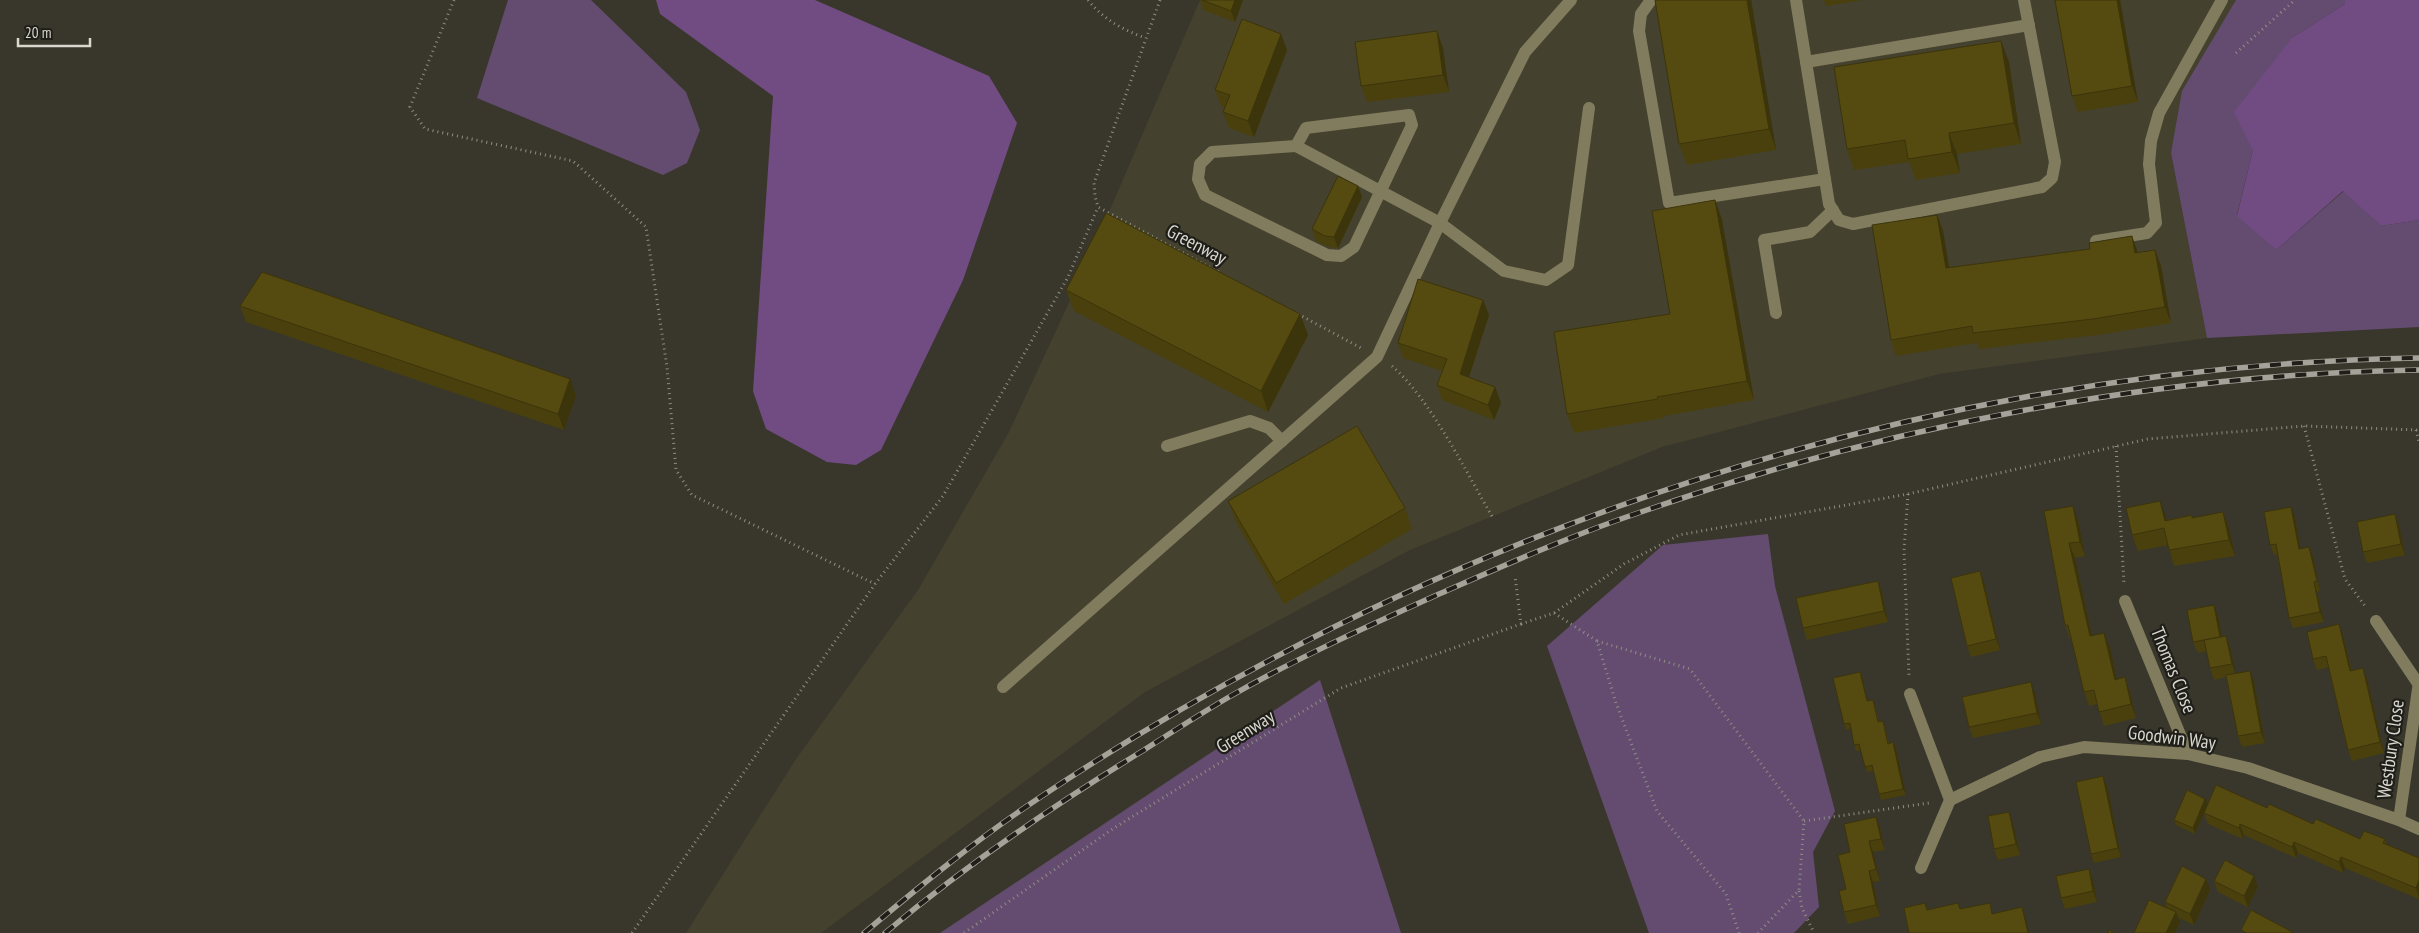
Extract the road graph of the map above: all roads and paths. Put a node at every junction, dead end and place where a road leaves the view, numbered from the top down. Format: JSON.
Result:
{"nodes":[{"id":1,"x":454,"y":0,"type":"edge"},
{"id":2,"x":1088,"y":0,"type":"edge"},
{"id":3,"x":1160,"y":0,"type":"edge"},
{"id":4,"x":1571,"y":0,"type":"edge"},
{"id":5,"x":1651,"y":0,"type":"edge"},
{"id":6,"x":1796,"y":0,"type":"edge"},
{"id":7,"x":2024,"y":0,"type":"edge"},
{"id":8,"x":2222,"y":0,"type":"edge"},
{"id":9,"x":2295,"y":0,"type":"edge"},
{"id":10,"x":2029,"y":25,"type":"junction"},
{"id":11,"x":1145,"y":38,"type":"junction"},
{"id":12,"x":2236,"y":53,"type":"dead end"},
{"id":13,"x":1806,"y":62,"type":"junction"},
{"id":14,"x":1589,"y":108,"type":"dead end"},
{"id":15,"x":1296,"y":146,"type":"junction"},
{"id":16,"x":1825,"y":179,"type":"junction"},
{"id":17,"x":1380,"y":191,"type":"junction"},
{"id":18,"x":1098,"y":207,"type":"junction"},
{"id":19,"x":1833,"y":210,"type":"junction"},
{"id":20,"x":1440,"y":223,"type":"junction"},
{"id":21,"x":2096,"y":241,"type":"edge"},
{"id":22,"x":1229,"y":277,"type":"edge"},
{"id":23,"x":1290,"y":310,"type":"edge"},
{"id":24,"x":1776,"y":313,"type":"dead end"},
{"id":25,"x":1377,"y":357,"type":"junction"},
{"id":26,"x":2304,"y":426,"type":"junction"},
{"id":27,"x":2418,"y":430,"type":"edge"},
{"id":28,"x":1282,"y":441,"type":"junction"},
{"id":29,"x":2419,"y":442,"type":"edge"},
{"id":30,"x":1167,"y":446,"type":"dead end"},
{"id":31,"x":2116,"y":446,"type":"junction"},
{"id":32,"x":1908,"y":494,"type":"junction"},
{"id":33,"x":1493,"y":518,"type":"dead end"},
{"id":34,"x":1515,"y":576,"type":"dead end"},
{"id":35,"x":875,"y":584,"type":"junction"},
{"id":36,"x":2125,"y":601,"type":"joint"},
{"id":37,"x":1554,"y":613,"type":"junction"},
{"id":38,"x":2376,"y":621,"type":"joint"},
{"id":39,"x":1522,"y":624,"type":"junction"},
{"id":40,"x":1597,"y":641,"type":"junction"},
{"id":41,"x":2418,"y":682,"type":"edge"},
{"id":42,"x":1003,"y":687,"type":"dead end"},
{"id":43,"x":1910,"y":694,"type":"joint"},
{"id":44,"x":2188,"y":754,"type":"junction"},
{"id":45,"x":1950,"y":800,"type":"junction"},
{"id":46,"x":2399,"y":820,"type":"junction"},
{"id":47,"x":1804,"y":821,"type":"junction"},
{"id":48,"x":2419,"y":829,"type":"edge"},
{"id":49,"x":1920,"y":868,"type":"dead end"},
{"id":50,"x":1799,"y":890,"type":"junction"},
{"id":51,"x":632,"y":933,"type":"edge"},
{"id":52,"x":964,"y":933,"type":"edge"},
{"id":53,"x":1739,"y":933,"type":"edge"},
{"id":54,"x":1758,"y":933,"type":"edge"},
{"id":55,"x":1814,"y":933,"type":"edge"}],
"edges":[{"from":1,"to":35,"type":"path"},
{"from":2,"to":11,"type":"path"},
{"from":3,"to":11,"type":"path"},
{"from":4,"to":20,"type":"street"},
{"from":5,"to":16,"type":"street"},
{"from":6,"to":13,"type":"street"},
{"from":7,"to":10,"type":"street"},
{"from":8,"to":21,"type":"street"},
{"from":9,"to":12,"type":"path"},
{"from":10,"to":13,"type":"street"},
{"from":10,"to":19,"type":"street"},
{"from":11,"to":18,"type":"path"},
{"from":13,"to":16,"type":"street"},
{"from":14,"to":20,"type":"street"},
{"from":15,"to":17,"type":"street"},
{"from":15,"to":17,"type":"street"},
{"from":15,"to":17,"type":"street"},
{"from":16,"to":19,"type":"street"},
{"from":17,"to":20,"type":"street"},
{"from":18,"to":22,"type":"path","name":"Greenway"},
{"from":18,"to":35,"type":"path"},
{"from":19,"to":24,"type":"street"},
{"from":20,"to":25,"type":"street"},
{"from":23,"to":25,"type":"path"},
{"from":25,"to":28,"type":"street"},
{"from":25,"to":33,"type":"path"},
{"from":26,"to":27,"type":"path","name":"Greenway"},
{"from":26,"to":31,"type":"path","name":"Greenway"},
{"from":26,"to":38,"type":"path"},
{"from":27,"to":29,"type":"path"},
{"from":28,"to":30,"type":"street"},
{"from":28,"to":42,"type":"street"},
{"from":31,"to":32,"type":"path","name":"Greenway"},
{"from":31,"to":36,"type":"path"},
{"from":32,"to":37,"type":"path","name":"Greenway"},
{"from":32,"to":43,"type":"path"},
{"from":34,"to":39,"type":"path"},
{"from":35,"to":51,"type":"path"},
{"from":36,"to":44,"type":"street","name":"Thomas Close"},
{"from":37,"to":39,"type":"path","name":"Greenway"},
{"from":37,"to":40,"type":"path"},
{"from":38,"to":41,"type":"street","name":"Westbury Close"},
{"from":39,"to":52,"type":"path","name":"Greenway"},
{"from":40,"to":47,"type":"path"},
{"from":40,"to":53,"type":"path"},
{"from":41,"to":46,"type":"street","name":"Westbury Close"},
{"from":43,"to":45,"type":"street"},
{"from":44,"to":45,"type":"street","name":"Goodwin Way"},
{"from":44,"to":46,"type":"street","name":"Goodwin Way"},
{"from":45,"to":47,"type":"path"},
{"from":45,"to":49,"type":"street"},
{"from":46,"to":48,"type":"street","name":"Goodwin Way"},
{"from":47,"to":50,"type":"path"},
{"from":50,"to":54,"type":"path"},
{"from":50,"to":55,"type":"path"}]}
